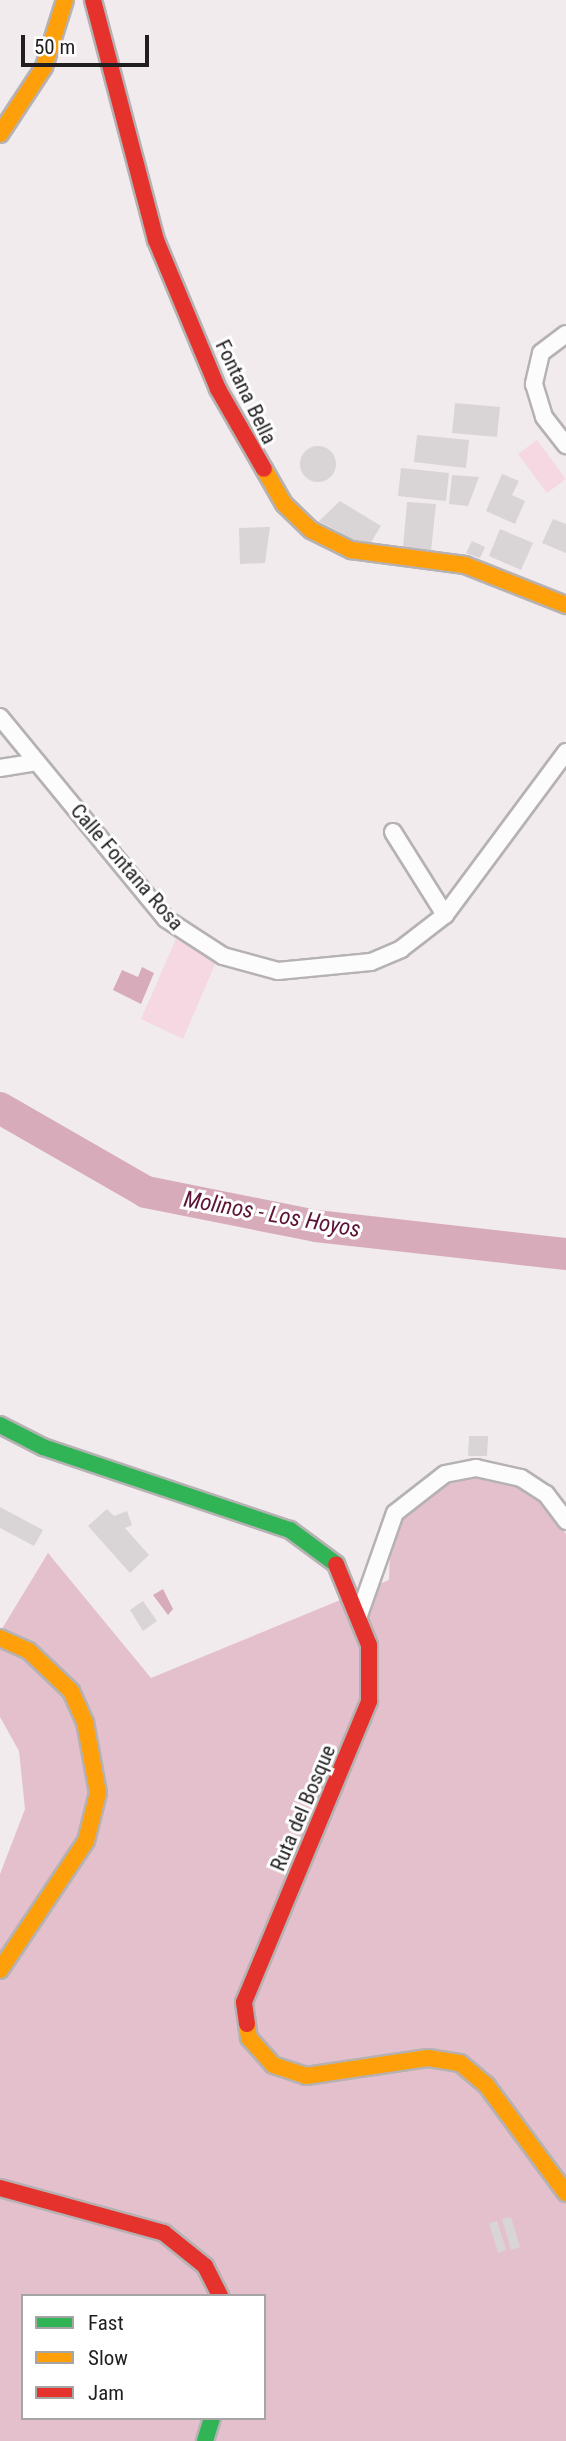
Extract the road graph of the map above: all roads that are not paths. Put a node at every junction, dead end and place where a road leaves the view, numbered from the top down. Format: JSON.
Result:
{"nodes":[{"id":1,"x":65,"y":0,"type":"edge"},
{"id":2,"x":93,"y":0,"type":"edge"},
{"id":3,"x":0,"y":134,"type":"edge"},
{"id":4,"x":566,"y":334,"type":"edge"},
{"id":5,"x":566,"y":445,"type":"edge"},
{"id":6,"x":566,"y":606,"type":"edge"},
{"id":7,"x":0,"y":717,"type":"edge"},
{"id":8,"x":566,"y":752,"type":"edge"},
{"id":9,"x":37,"y":762,"type":"junction"},
{"id":10,"x":0,"y":768,"type":"edge"},
{"id":11,"x":393,"y":832,"type":"dead end"},
{"id":12,"x":445,"y":915,"type":"junction"},
{"id":13,"x":0,"y":1425,"type":"edge"},
{"id":14,"x":566,"y":1521,"type":"edge"},
{"id":15,"x":359,"y":1615,"type":"junction"},
{"id":16,"x":0,"y":1638,"type":"edge"},
{"id":17,"x":0,"y":1970,"type":"edge"},
{"id":18,"x":0,"y":2188,"type":"edge"},
{"id":19,"x":566,"y":2193,"type":"edge"},
{"id":20,"x":219,"y":2294,"type":"edge"},
{"id":21,"x":211,"y":2420,"type":"edge"},
{"id":22,"x":205,"y":2441,"type":"edge"}],
"edges":[{"from":1,"to":3,"type":"street"},
{"from":2,"to":6,"type":"street","name":"Fontana Bella"},
{"from":4,"to":5,"type":"street"},
{"from":7,"to":9,"type":"street","name":"Calle Fontana Rosa"},
{"from":8,"to":12,"type":"street","name":"Calle Fontana Rosa"},
{"from":9,"to":10,"type":"street"},
{"from":9,"to":12,"type":"street","name":"Calle Fontana Rosa"},
{"from":11,"to":12,"type":"street"},
{"from":13,"to":15,"type":"street","name":"Ruta del Bosque"},
{"from":14,"to":15,"type":"street"},
{"from":15,"to":19,"type":"street","name":"Ruta del Bosque"},
{"from":16,"to":17,"type":"street"},
{"from":18,"to":20,"type":"street"},
{"from":21,"to":22,"type":"street"}]}
